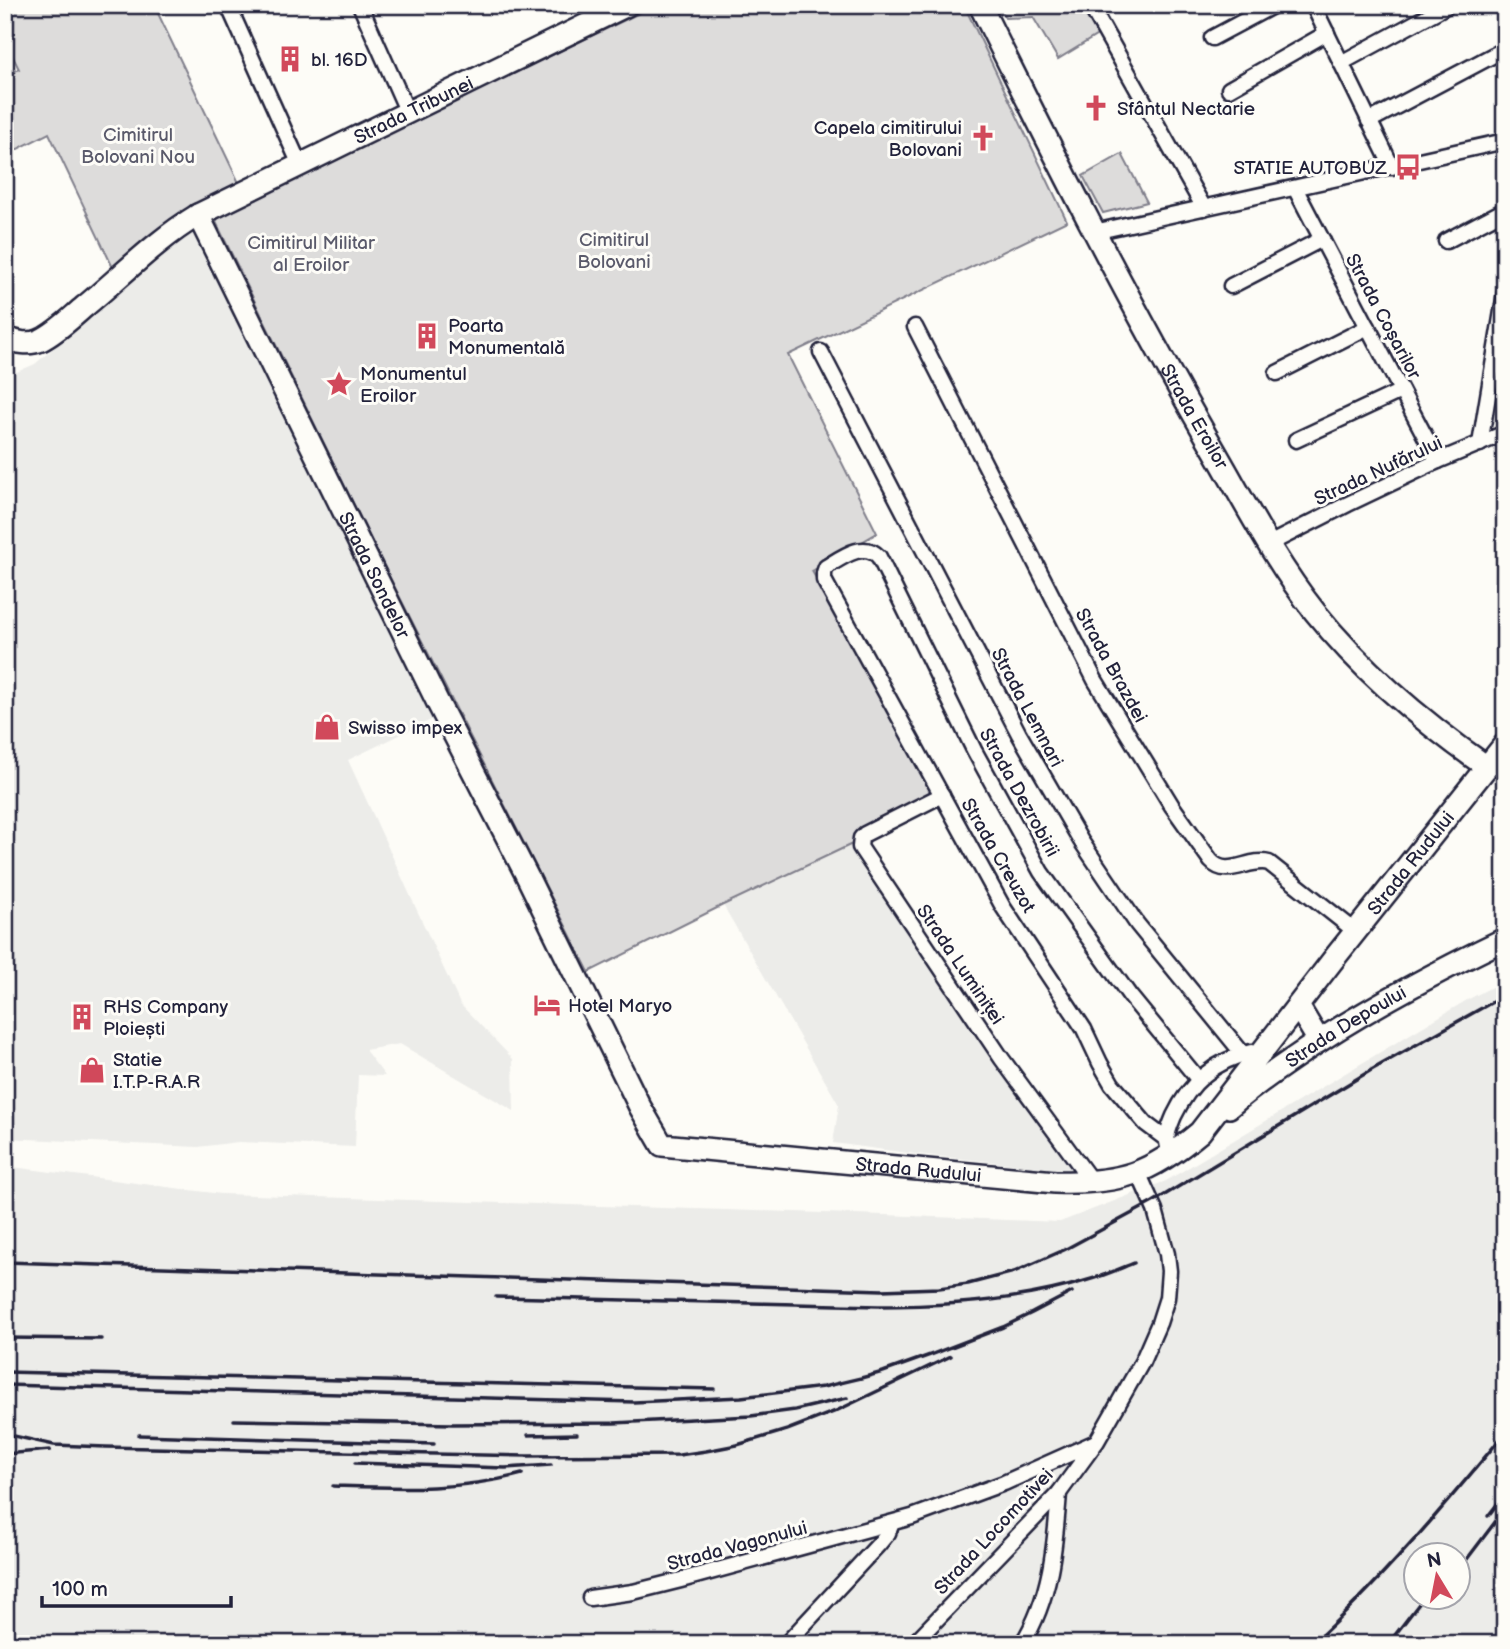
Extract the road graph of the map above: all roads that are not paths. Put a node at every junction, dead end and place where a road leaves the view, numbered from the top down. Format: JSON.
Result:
{"nodes":[{"id":1,"x":228,"y":5,"type":"edge"},
{"id":2,"x":360,"y":5,"type":"edge"},
{"id":3,"x":980,"y":5,"type":"edge"},
{"id":4,"x":1090,"y":5,"type":"edge"},
{"id":5,"x":1274,"y":5,"type":"edge"},
{"id":6,"x":1313,"y":5,"type":"edge"},
{"id":7,"x":1448,"y":5,"type":"edge"},
{"id":8,"x":623,"y":6,"type":"edge"},
{"id":9,"x":1326,"y":33,"type":"junction"},
{"id":10,"x":1212,"y":38,"type":"dead end"},
{"id":11,"x":1505,"y":50,"type":"edge"},
{"id":12,"x":1341,"y":63,"type":"junction"},
{"id":13,"x":1228,"y":89,"type":"dead end"},
{"id":14,"x":408,"y":113,"type":"junction"},
{"id":15,"x":1369,"y":121,"type":"junction"},
{"id":16,"x":1505,"y":141,"type":"edge"},
{"id":17,"x":300,"y":164,"type":"junction"},
{"id":18,"x":1392,"y":167,"type":"junction"},
{"id":19,"x":1295,"y":188,"type":"junction"},
{"id":20,"x":1204,"y":208,"type":"junction"},
{"id":21,"x":1505,"y":210,"type":"edge"},
{"id":22,"x":198,"y":215,"type":"junction"},
{"id":23,"x":1094,"y":232,"type":"junction"},
{"id":24,"x":1322,"y":239,"type":"junction"},
{"id":25,"x":1446,"y":241,"type":"dead end"},
{"id":26,"x":1231,"y":286,"type":"dead end"},
{"id":27,"x":1505,"y":293,"type":"edge"},
{"id":28,"x":915,"y":327,"type":"dead end"},
{"id":29,"x":1368,"y":327,"type":"junction"},
{"id":30,"x":5,"y":337,"type":"edge"},
{"id":31,"x":821,"y":352,"type":"dead end"},
{"id":32,"x":1277,"y":373,"type":"dead end"},
{"id":33,"x":1401,"y":391,"type":"junction"},
{"id":34,"x":1505,"y":433,"type":"edge"},
{"id":35,"x":1296,"y":440,"type":"dead end"},
{"id":36,"x":1480,"y":444,"type":"junction"},
{"id":37,"x":1438,"y":461,"type":"junction"},
{"id":38,"x":1269,"y":544,"type":"junction"},
{"id":39,"x":824,"y":573,"type":"joint"},
{"id":40,"x":1505,"y":744,"type":"edge"},
{"id":41,"x":1487,"y":767,"type":"junction"},
{"id":42,"x":942,"y":795,"type":"junction"},
{"id":43,"x":1355,"y":931,"type":"junction"},
{"id":44,"x":1505,"y":939,"type":"edge"},
{"id":45,"x":1298,"y":1006,"type":"junction"},
{"id":46,"x":1319,"y":1041,"type":"junction"},
{"id":47,"x":1253,"y":1052,"type":"junction"},
{"id":48,"x":1198,"y":1079,"type":"junction"},
{"id":49,"x":1200,"y":1132,"type":"junction"},
{"id":50,"x":662,"y":1145,"type":"joint"},
{"id":51,"x":1168,"y":1147,"type":"junction"},
{"id":52,"x":1138,"y":1172,"type":"junction"},
{"id":53,"x":1092,"y":1182,"type":"junction"},
{"id":54,"x":1097,"y":1441,"type":"junction"},
{"id":55,"x":1059,"y":1493,"type":"junction"},
{"id":56,"x":892,"y":1523,"type":"junction"},
{"id":57,"x":590,"y":1598,"type":"dead end"},
{"id":58,"x":786,"y":1644,"type":"edge"},
{"id":59,"x":913,"y":1644,"type":"edge"},
{"id":60,"x":1022,"y":1644,"type":"edge"}],
"edges":[{"from":1,"to":17,"type":"street"},
{"from":2,"to":14,"type":"street"},
{"from":3,"to":23,"type":"street","name":"Strada Eroilor"},
{"from":4,"to":20,"type":"street"},
{"from":5,"to":10,"type":"street"},
{"from":6,"to":9,"type":"street"},
{"from":7,"to":12,"type":"street"},
{"from":8,"to":14,"type":"street","name":"Strada Tribunei"},
{"from":9,"to":12,"type":"street"},
{"from":9,"to":13,"type":"street"},
{"from":11,"to":15,"type":"street"},
{"from":12,"to":15,"type":"street"},
{"from":14,"to":17,"type":"street","name":"Strada Tribunei"},
{"from":15,"to":18,"type":"street"},
{"from":16,"to":18,"type":"street"},
{"from":17,"to":22,"type":"street","name":"Strada Tribunei"},
{"from":18,"to":19,"type":"street"},
{"from":19,"to":20,"type":"street"},
{"from":19,"to":24,"type":"street","name":"Strada Coșarilor"},
{"from":20,"to":23,"type":"street"},
{"from":21,"to":25,"type":"street"},
{"from":22,"to":30,"type":"street"},
{"from":22,"to":50,"type":"street","name":"Strada Sondelor"},
{"from":23,"to":38,"type":"street","name":"Strada Eroilor"},
{"from":24,"to":26,"type":"street"},
{"from":24,"to":29,"type":"street","name":"Strada Coșarilor"},
{"from":27,"to":36,"type":"street"},
{"from":28,"to":43,"type":"street","name":"Strada Brazdei"},
{"from":29,"to":32,"type":"street"},
{"from":29,"to":33,"type":"street","name":"Strada Coșarilor"},
{"from":31,"to":47,"type":"street","name":"Strada Lemnari"},
{"from":33,"to":35,"type":"street"},
{"from":33,"to":37,"type":"street","name":"Strada Coșarilor"},
{"from":34,"to":36,"type":"street","name":"Strada Nufărului"},
{"from":36,"to":37,"type":"street","name":"Strada Nufărului"},
{"from":37,"to":38,"type":"street","name":"Strada Nufărului"},
{"from":38,"to":41,"type":"street","name":"Strada Eroilor"},
{"from":39,"to":42,"type":"street","name":"Strada Creuzot"},
{"from":39,"to":48,"type":"street","name":"Strada Dezrobirii"},
{"from":40,"to":41,"type":"street","name":"Strada Rudului"},
{"from":41,"to":43,"type":"street","name":"Strada Rudului"},
{"from":42,"to":51,"type":"street","name":"Strada Creuzot"},
{"from":42,"to":53,"type":"street","name":"Strada Luminiței"},
{"from":43,"to":45,"type":"street","name":"Strada Rudului"},
{"from":44,"to":46,"type":"street","name":"Strada Depoului"},
{"from":45,"to":46,"type":"street"},
{"from":45,"to":47,"type":"street","name":"Strada Rudului"},
{"from":46,"to":49,"type":"street","name":"Strada Depoului"},
{"from":47,"to":48,"type":"street","name":"Strada Rudului"},
{"from":47,"to":49,"type":"street","name":"Strada Rudului"},
{"from":48,"to":51,"type":"street","name":"Strada Rudului"},
{"from":49,"to":51,"type":"street","name":"Strada Rudului"},
{"from":50,"to":53,"type":"street","name":"Strada Rudului"},
{"from":51,"to":52,"type":"street","name":"Strada Rudului"},
{"from":52,"to":53,"type":"street","name":"Strada Rudului"},
{"from":52,"to":54,"type":"street","name":"Strada Locomotivei"},
{"from":54,"to":55,"type":"street","name":"Strada Locomotivei"},
{"from":54,"to":56,"type":"street","name":"Strada Vagonului"},
{"from":55,"to":59,"type":"street","name":"Strada Locomotivei"},
{"from":55,"to":60,"type":"street"},
{"from":56,"to":57,"type":"street","name":"Strada Vagonului"},
{"from":56,"to":58,"type":"street"}]}
